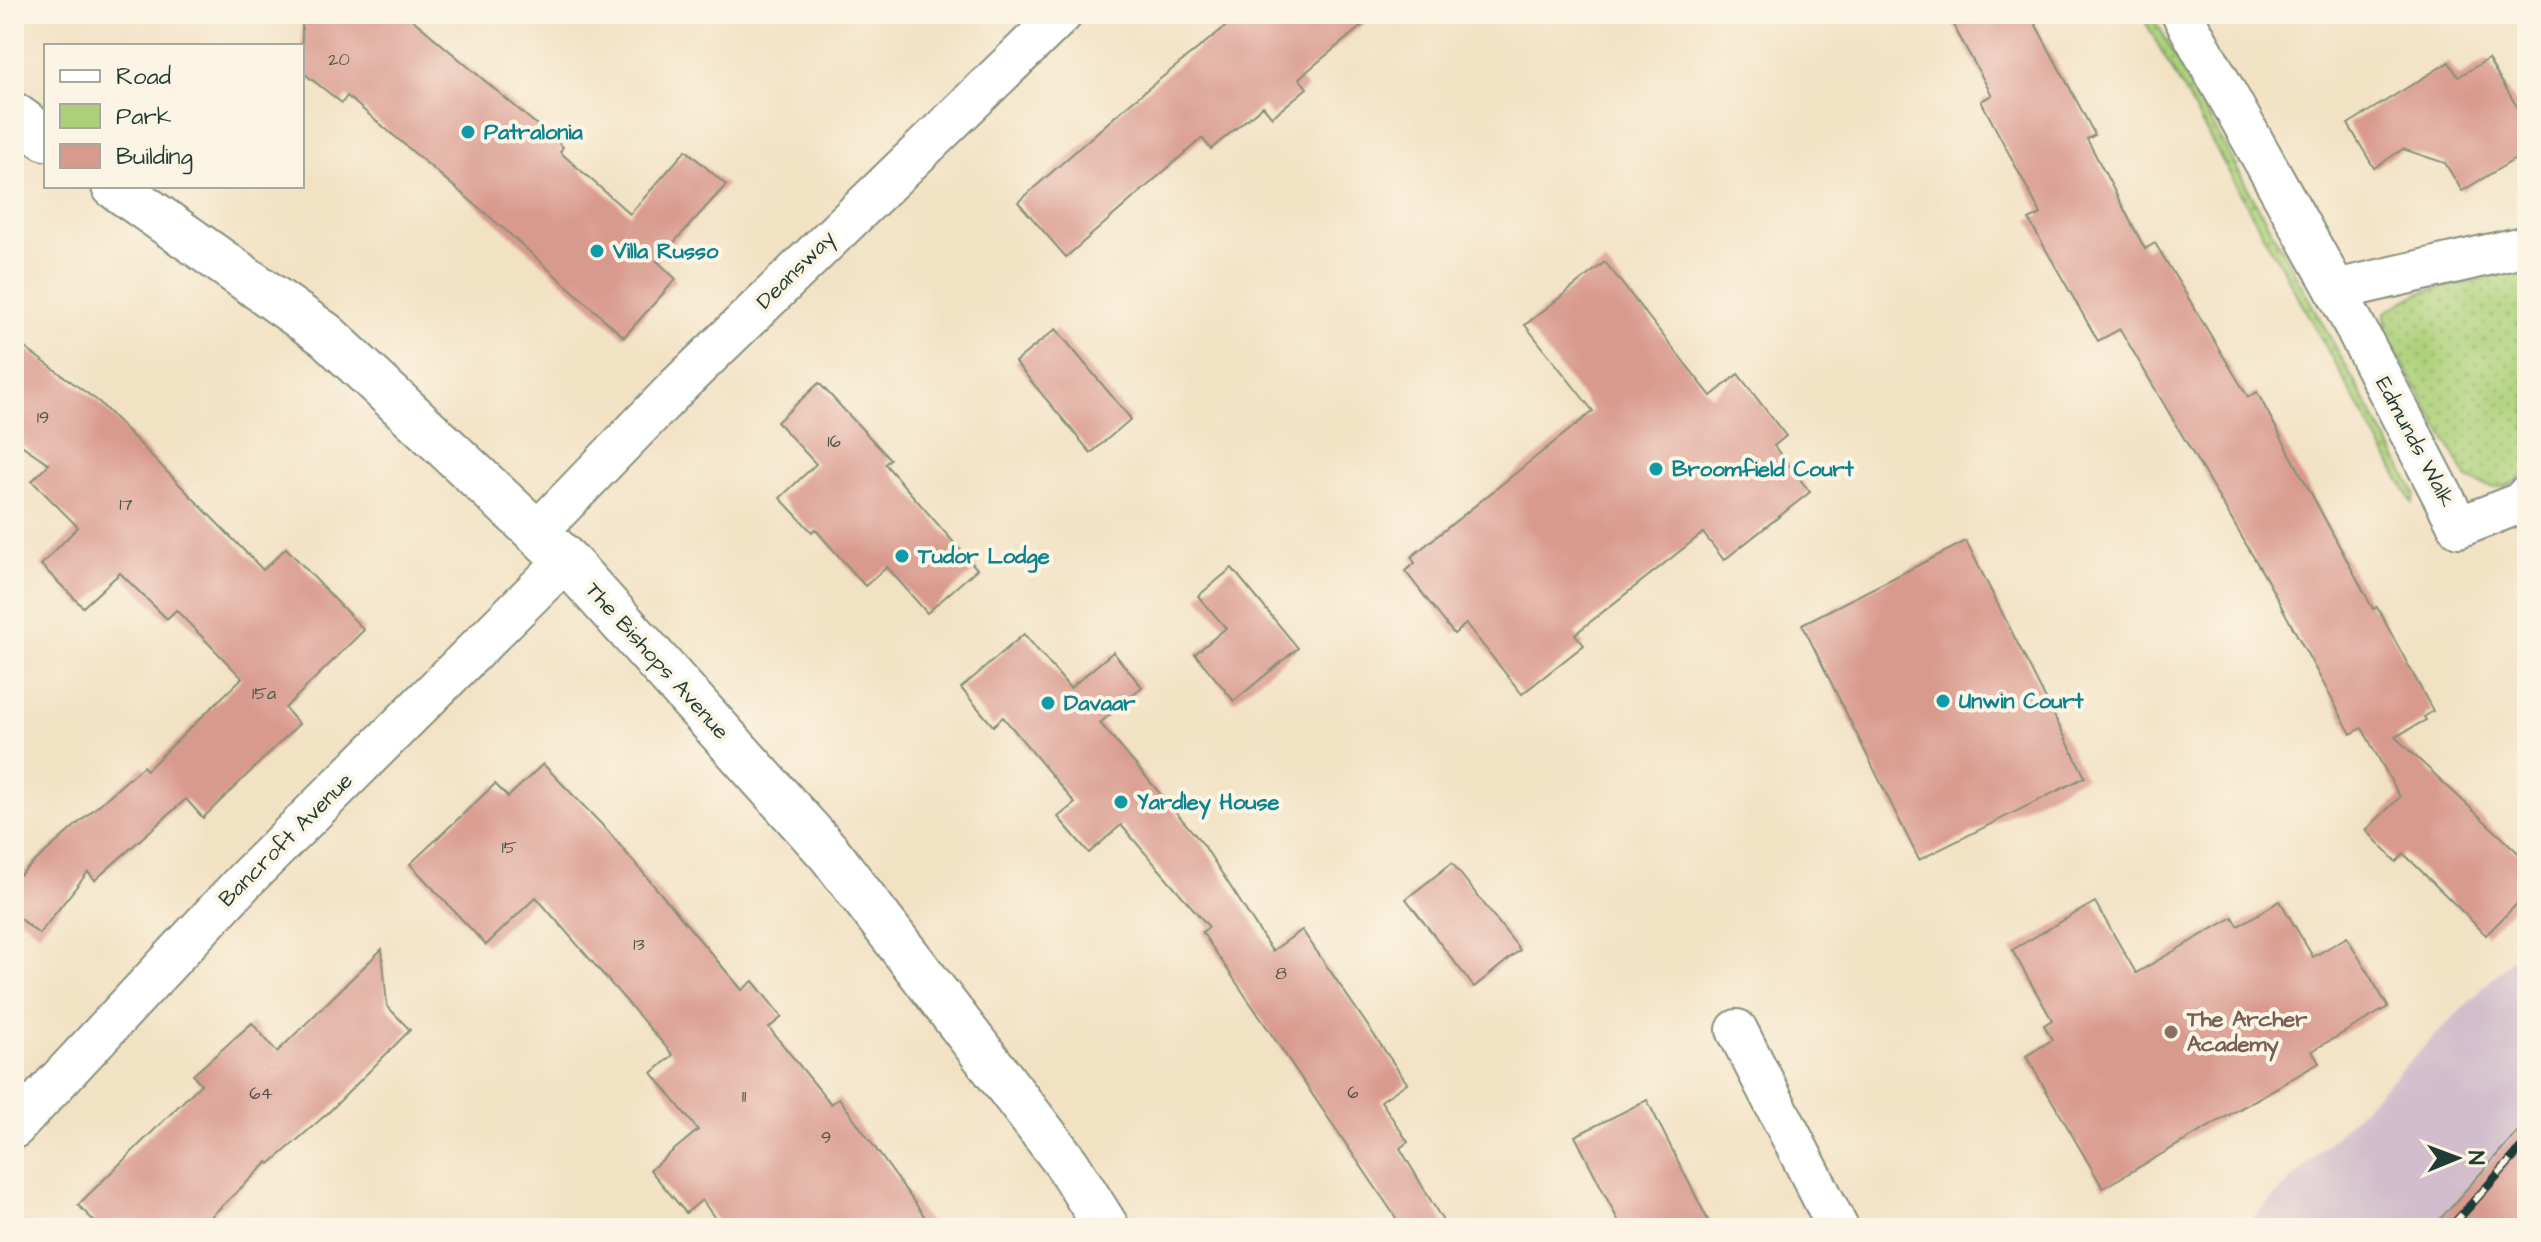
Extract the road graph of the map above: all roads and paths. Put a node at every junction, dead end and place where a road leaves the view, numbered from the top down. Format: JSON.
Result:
{"nodes":[{"id":1,"x":1062,"y":14,"type":"edge"},
{"id":2,"x":2182,"y":14,"type":"edge"},
{"id":3,"x":14,"y":115,"type":"edge"},
{"id":4,"x":44,"y":137,"type":"edge"},
{"id":5,"x":117,"y":188,"type":"edge"},
{"id":6,"x":2527,"y":246,"type":"edge"},
{"id":7,"x":2336,"y":290,"type":"junction"},
{"id":8,"x":2527,"y":496,"type":"edge"},
{"id":9,"x":552,"y":546,"type":"junction"},
{"id":10,"x":1737,"y":1030,"type":"dead end"},
{"id":11,"x":14,"y":1128,"type":"edge"},
{"id":12,"x":1107,"y":1228,"type":"edge"},
{"id":13,"x":1838,"y":1228,"type":"edge"}],
"edges":[{"from":1,"to":9,"type":"street","name":"Deansway"},
{"from":2,"to":7,"type":"street","name":"Edmunds Walk"},
{"from":3,"to":4,"type":"street"},
{"from":5,"to":9,"type":"street","name":"The Bishops Avenue"},
{"from":6,"to":7,"type":"street"},
{"from":7,"to":8,"type":"street","name":"Edmunds Walk"},
{"from":9,"to":11,"type":"street","name":"Bancroft Avenue"},
{"from":9,"to":12,"type":"street","name":"The Bishops Avenue"},
{"from":10,"to":13,"type":"street"}]}
